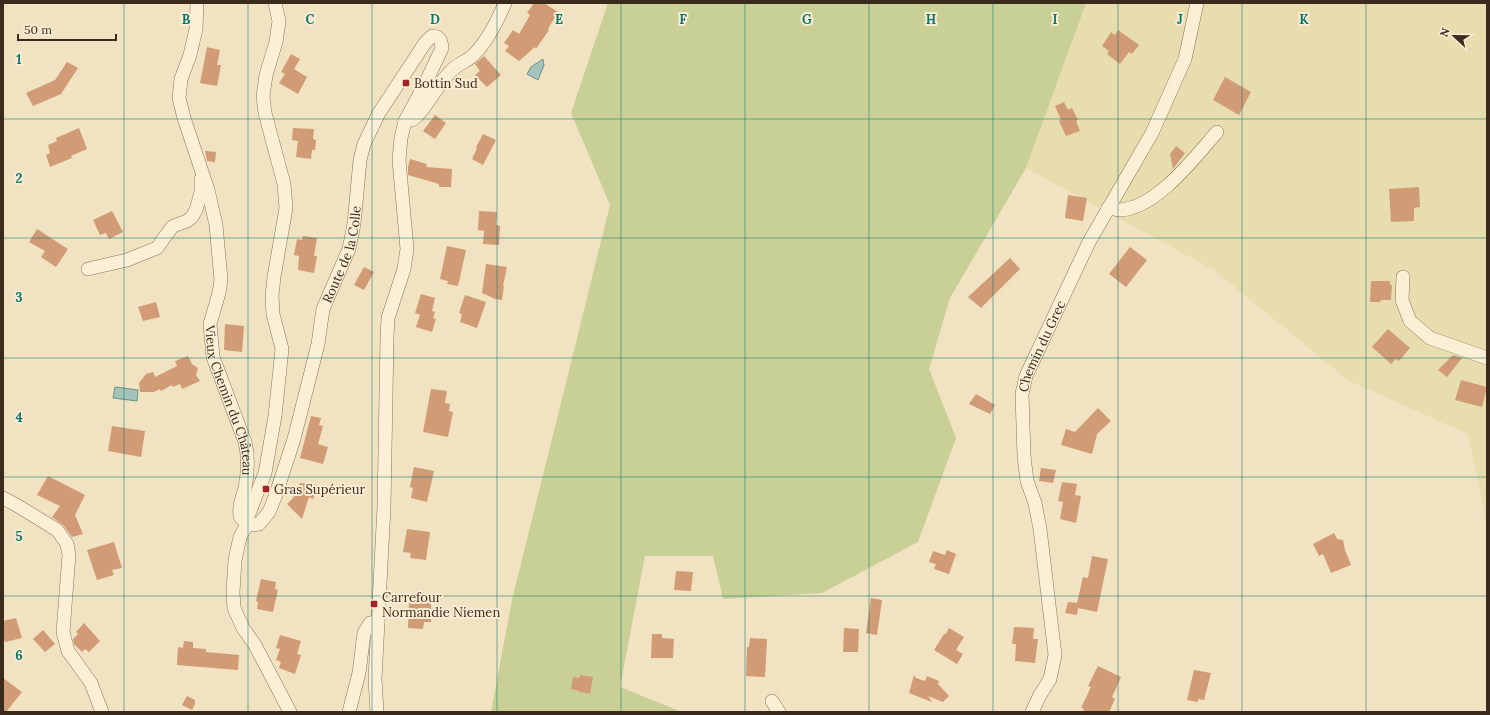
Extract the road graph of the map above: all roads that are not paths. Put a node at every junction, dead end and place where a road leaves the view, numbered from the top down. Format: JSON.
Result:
{"nodes":[{"id":1,"x":197,"y":3,"type":"edge"},
{"id":2,"x":275,"y":3,"type":"edge"},
{"id":3,"x":505,"y":3,"type":"edge"},
{"id":4,"x":1197,"y":3,"type":"edge"},
{"id":5,"x":405,"y":120,"type":"junction"},
{"id":6,"x":1217,"y":132,"type":"dead end"},
{"id":7,"x":201,"y":169,"type":"junction"},
{"id":8,"x":1108,"y":208,"type":"junction"},
{"id":9,"x":88,"y":269,"type":"dead end"},
{"id":10,"x":1402,"y":277,"type":"dead end"},
{"id":11,"x":1487,"y":358,"type":"edge"},
{"id":12,"x":3,"y":498,"type":"edge"},
{"id":13,"x":248,"y":523,"type":"junction"},
{"id":14,"x":378,"y":622,"type":"junction"},
{"id":15,"x":772,"y":701,"type":"dead end"},
{"id":16,"x":102,"y":712,"type":"edge"},
{"id":17,"x":290,"y":712,"type":"edge"},
{"id":18,"x":349,"y":712,"type":"edge"},
{"id":19,"x":377,"y":712,"type":"edge"},
{"id":20,"x":779,"y":712,"type":"edge"},
{"id":21,"x":1032,"y":712,"type":"edge"}],
"edges":[{"from":1,"to":7,"type":"street","name":"Vieux Chemin du Château"},
{"from":2,"to":13,"type":"street"},
{"from":3,"to":5,"type":"street"},
{"from":4,"to":8,"type":"street","name":"Chemin du Grec"},
{"from":5,"to":13,"type":"street","name":"Route de la Colle"},
{"from":5,"to":14,"type":"street","name":"Route de la Colle"},
{"from":6,"to":8,"type":"street"},
{"from":7,"to":9,"type":"street"},
{"from":7,"to":13,"type":"street","name":"Vieux Chemin du Château"},
{"from":8,"to":21,"type":"street","name":"Chemin du Grec"},
{"from":10,"to":11,"type":"street"},
{"from":12,"to":16,"type":"street"},
{"from":13,"to":17,"type":"street"},
{"from":14,"to":18,"type":"street"},
{"from":14,"to":19,"type":"street","name":"Route de la Colle"},
{"from":15,"to":20,"type":"street"}]}
